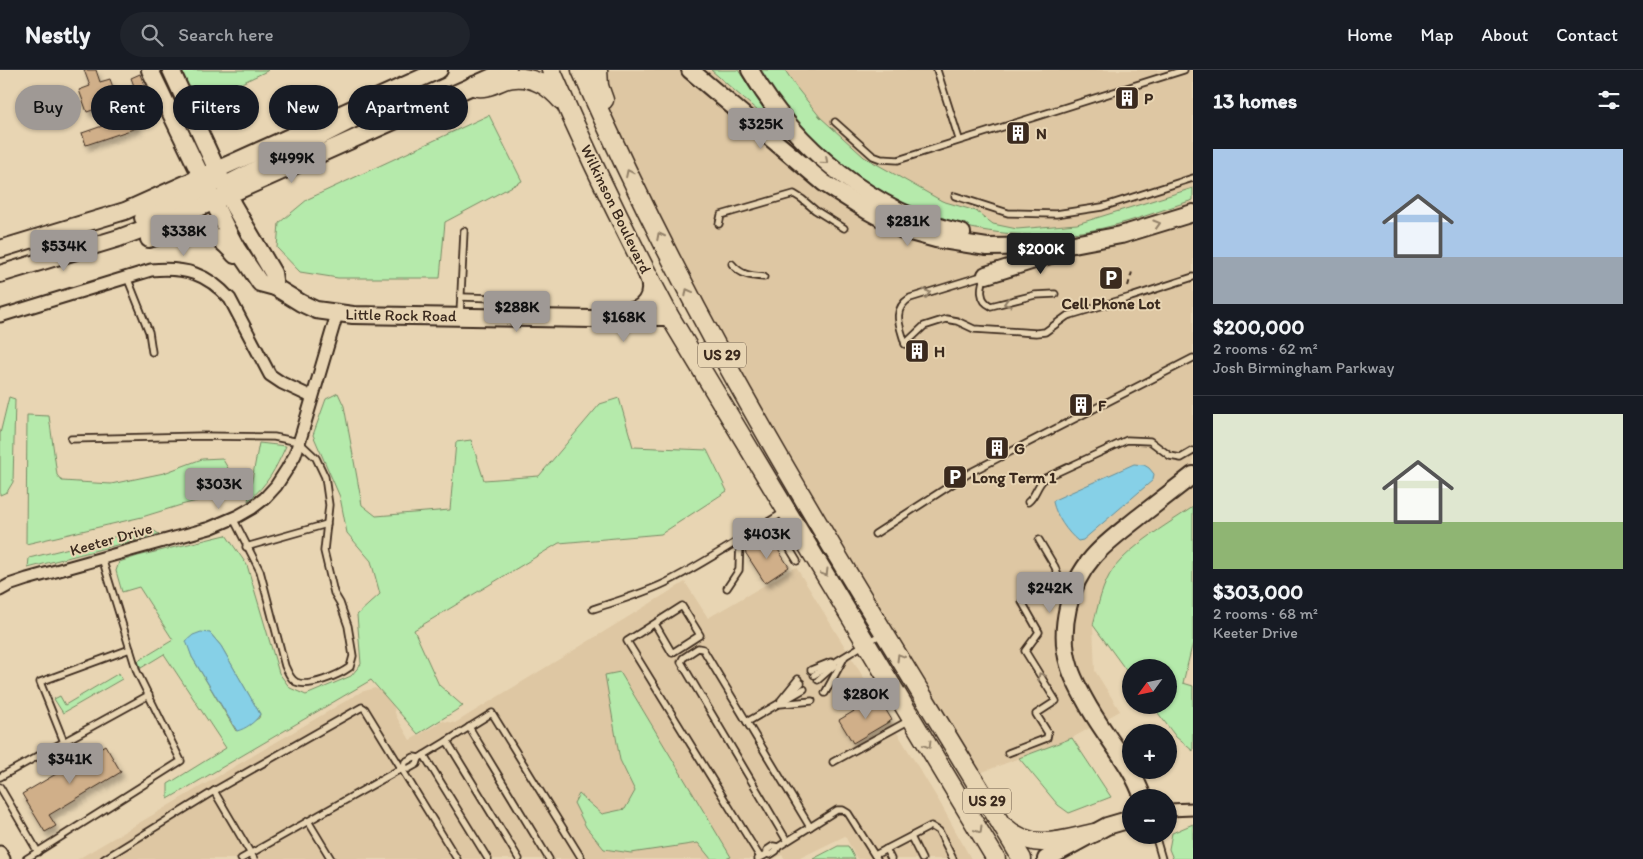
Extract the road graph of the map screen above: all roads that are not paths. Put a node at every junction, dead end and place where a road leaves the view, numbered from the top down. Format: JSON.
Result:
{"nodes":[{"id":1,"x":150,"y":70,"type":"edge"},
{"id":2,"x":170,"y":70,"type":"edge"},
{"id":3,"x":439,"y":70,"type":"edge"},
{"id":4,"x":508,"y":70,"type":"edge"},
{"id":5,"x":551,"y":70,"type":"edge"},
{"id":6,"x":581,"y":70,"type":"edge"},
{"id":7,"x":598,"y":70,"type":"edge"},
{"id":8,"x":690,"y":70,"type":"edge"},
{"id":9,"x":701,"y":70,"type":"edge"},
{"id":10,"x":750,"y":70,"type":"edge"},
{"id":11,"x":937,"y":70,"type":"edge"},
{"id":12,"x":1184,"y":70,"type":"edge"},
{"id":13,"x":472,"y":86,"type":"junction"},
{"id":14,"x":718,"y":92,"type":"junction"},
{"id":15,"x":166,"y":103,"type":"junction"},
{"id":16,"x":570,"y":113,"type":"junction"},
{"id":17,"x":835,"y":122,"type":"dead end"},
{"id":18,"x":613,"y":140,"type":"junction"},
{"id":19,"x":959,"y":140,"type":"junction"},
{"id":20,"x":1193,"y":178,"type":"edge"},
{"id":21,"x":215,"y":186,"type":"junction"},
{"id":22,"x":955,"y":196,"type":"dead end"},
{"id":23,"x":156,"y":198,"type":"junction"},
{"id":24,"x":1193,"y":213,"type":"edge"},
{"id":25,"x":719,"y":224,"type":"dead end"},
{"id":26,"x":844,"y":228,"type":"dead end"},
{"id":27,"x":464,"y":231,"type":"dead end"},
{"id":28,"x":119,"y":238,"type":"junction"},
{"id":29,"x":1084,"y":243,"type":"junction"},
{"id":30,"x":1011,"y":246,"type":"junction"},
{"id":31,"x":0,"y":249,"type":"edge"},
{"id":32,"x":732,"y":264,"type":"dead end"},
{"id":33,"x":253,"y":272,"type":"junction"},
{"id":34,"x":0,"y":274,"type":"edge"},
{"id":35,"x":647,"y":274,"type":"junction"},
{"id":36,"x":986,"y":275,"type":"junction"},
{"id":37,"x":1193,"y":276,"type":"edge"},
{"id":38,"x":127,"y":277,"type":"junction"},
{"id":39,"x":764,"y":277,"type":"dead end"},
{"id":40,"x":275,"y":288,"type":"junction"},
{"id":41,"x":1055,"y":294,"type":"dead end"},
{"id":42,"x":461,"y":297,"type":"junction"},
{"id":43,"x":337,"y":314,"type":"junction"},
{"id":44,"x":0,"y":316,"type":"edge"},
{"id":45,"x":460,"y":316,"type":"junction"},
{"id":46,"x":495,"y":317,"type":"junction"},
{"id":47,"x":670,"y":317,"type":"junction"},
{"id":48,"x":600,"y":318,"type":"junction"},
{"id":49,"x":683,"y":339,"type":"junction"},
{"id":50,"x":152,"y":352,"type":"dead end"},
{"id":51,"x":1193,"y":358,"type":"edge"},
{"id":52,"x":312,"y":397,"type":"junction"},
{"id":53,"x":71,"y":439,"type":"dead end"},
{"id":54,"x":299,"y":442,"type":"junction"},
{"id":55,"x":1193,"y":451,"type":"edge"},
{"id":56,"x":1193,"y":475,"type":"edge"},
{"id":57,"x":1028,"y":502,"type":"dead end"},
{"id":58,"x":233,"y":518,"type":"junction"},
{"id":59,"x":768,"y":522,"type":"junction"},
{"id":60,"x":787,"y":522,"type":"junction"},
{"id":61,"x":327,"y":524,"type":"junction"},
{"id":62,"x":822,"y":528,"type":"junction"},
{"id":63,"x":875,"y":534,"type":"dead end"},
{"id":64,"x":740,"y":540,"type":"junction"},
{"id":65,"x":1039,"y":540,"type":"dead end"},
{"id":66,"x":246,"y":547,"type":"junction"},
{"id":67,"x":102,"y":558,"type":"junction"},
{"id":68,"x":797,"y":561,"type":"dead end"},
{"id":69,"x":727,"y":588,"type":"dead end"},
{"id":70,"x":0,"y":590,"type":"edge"},
{"id":71,"x":593,"y":609,"type":"dead end"},
{"id":72,"x":655,"y":624,"type":"junction"},
{"id":73,"x":885,"y":632,"type":"junction"},
{"id":74,"x":867,"y":644,"type":"junction"},
{"id":75,"x":130,"y":649,"type":"junction"},
{"id":76,"x":845,"y":656,"type":"junction"},
{"id":77,"x":812,"y":672,"type":"dead end"},
{"id":78,"x":818,"y":680,"type":"dead end"},
{"id":79,"x":823,"y":691,"type":"dead end"},
{"id":80,"x":148,"y":696,"type":"junction"},
{"id":81,"x":811,"y":699,"type":"dead end"},
{"id":82,"x":778,"y":704,"type":"junction"},
{"id":83,"x":912,"y":719,"type":"junction"},
{"id":84,"x":747,"y":722,"type":"junction"},
{"id":85,"x":469,"y":727,"type":"junction"},
{"id":86,"x":446,"y":740,"type":"junction"},
{"id":87,"x":64,"y":742,"type":"junction"},
{"id":88,"x":1008,"y":753,"type":"dead end"},
{"id":89,"x":421,"y":757,"type":"junction"},
{"id":90,"x":833,"y":762,"type":"dead end"},
{"id":91,"x":402,"y":768,"type":"junction"},
{"id":92,"x":0,"y":777,"type":"edge"},
{"id":93,"x":0,"y":786,"type":"edge"},
{"id":94,"x":1140,"y":789,"type":"edge"},
{"id":95,"x":214,"y":792,"type":"junction"},
{"id":96,"x":1193,"y":808,"type":"edge"},
{"id":97,"x":1177,"y":809,"type":"edge"},
{"id":98,"x":999,"y":821,"type":"junction"},
{"id":99,"x":308,"y":822,"type":"junction"},
{"id":100,"x":1122,"y":822,"type":"edge"},
{"id":101,"x":810,"y":827,"type":"junction"},
{"id":102,"x":1094,"y":833,"type":"junction"},
{"id":103,"x":911,"y":837,"type":"junction"},
{"id":104,"x":787,"y":841,"type":"junction"},
{"id":105,"x":1158,"y":844,"type":"edge"},
{"id":106,"x":886,"y":849,"type":"junction"},
{"id":107,"x":0,"y":852,"type":"edge"},
{"id":108,"x":38,"y":852,"type":"junction"},
{"id":109,"x":252,"y":856,"type":"edge"},
{"id":110,"x":876,"y":857,"type":"edge"},
{"id":111,"x":759,"y":858,"type":"edge"},
{"id":112,"x":4,"y":859,"type":"edge"},
{"id":113,"x":26,"y":859,"type":"edge"},
{"id":114,"x":104,"y":859,"type":"edge"},
{"id":115,"x":241,"y":859,"type":"edge"},
{"id":116,"x":331,"y":859,"type":"edge"},
{"id":117,"x":457,"y":859,"type":"edge"},
{"id":118,"x":488,"y":859,"type":"edge"},
{"id":119,"x":519,"y":859,"type":"edge"},
{"id":120,"x":549,"y":859,"type":"edge"},
{"id":121,"x":582,"y":859,"type":"edge"},
{"id":122,"x":891,"y":859,"type":"edge"},
{"id":123,"x":922,"y":859,"type":"edge"},
{"id":124,"x":953,"y":859,"type":"edge"},
{"id":125,"x":996,"y":859,"type":"edge"},
{"id":126,"x":1022,"y":859,"type":"edge"},
{"id":127,"x":1046,"y":859,"type":"edge"},
{"id":128,"x":1162,"y":859,"type":"edge"}],
"edges":[{"from":1,"to":15,"type":"main road"},
{"from":2,"to":21,"type":"main road"},
{"from":3,"to":21,"type":"main road"},
{"from":4,"to":13,"type":"main road"},
{"from":5,"to":16,"type":"main road","name":"Wilkinson Boulevard","number":"US 29"},
{"from":6,"to":18,"type":"main road","name":"Wilkinson Boulevard","number":"US 29"},
{"from":7,"to":18,"type":"main road"},
{"from":8,"to":14,"type":"main road"},
{"from":9,"to":14,"type":"main road"},
{"from":10,"to":30,"type":"main road","one_way":true},
{"from":11,"to":19,"type":"lane"},
{"from":12,"to":19,"type":"lane"},
{"from":13,"to":16,"type":"main road"},
{"from":13,"to":21,"type":"main road"},
{"from":14,"to":30,"type":"main road"},
{"from":15,"to":21,"type":"main road"},
{"from":15,"to":23,"type":"main road"},
{"from":16,"to":35,"type":"main road","name":"Wilkinson Boulevard","number":"US 29"},
{"from":17,"to":19,"type":"lane"},
{"from":62,"to":18,"type":"main road","name":"Wilkinson Boulevard","number":"US 29","one_way":true},
{"from":20,"to":22,"type":"lane"},
{"from":21,"to":23,"type":"main road"},
{"from":21,"to":28,"type":"main road"},
{"from":21,"to":33,"type":"main road","name":"Little Rock Road"},
{"from":21,"to":40,"type":"main road"},
{"from":23,"to":31,"type":"main road"},
{"from":29,"to":24,"type":"main road","one_way":true},
{"from":25,"to":26,"type":"lane"},
{"from":27,"to":42,"type":"lane"},
{"from":28,"to":33,"type":"main road"},
{"from":28,"to":34,"type":"main road"},
{"from":29,"to":30,"type":"main road"},
{"from":29,"to":36,"type":"main road"},
{"from":32,"to":39,"type":"lane"},
{"from":33,"to":40,"type":"main road","name":"Little Rock Road"},
{"from":35,"to":47,"type":"main road","name":"Wilkinson Boulevard","number":"US 29"},
{"from":35,"to":48,"type":"main road"},
{"from":37,"to":36,"type":"lane","one_way":true},
{"from":41,"to":36,"type":"lane","one_way":true},
{"from":38,"to":44,"type":"street"},
{"from":38,"to":50,"type":"lane"},
{"from":38,"to":52,"type":"street"},
{"from":40,"to":43,"type":"main road","name":"Little Rock Road"},
{"from":42,"to":45,"type":"lane"},
{"from":42,"to":46,"type":"lane"},
{"from":43,"to":45,"type":"main road","name":"Little Rock Road"},
{"from":43,"to":52,"type":"street","name":"Keeter Drive"},
{"from":45,"to":46,"type":"main road","name":"Little Rock Road"},
{"from":46,"to":48,"type":"main road","name":"Little Rock Road"},
{"from":47,"to":48,"type":"main road","name":"Little Rock Road"},
{"from":47,"to":49,"type":"main road","name":"Wilkinson Boulevard","number":"US 29"},
{"from":47,"to":62,"type":"main road"},
{"from":48,"to":49,"type":"main road","name":"Little Rock Road"},
{"from":49,"to":60,"type":"main road","name":"Wilkinson Boulevard","number":"US 29"},
{"from":51,"to":63,"type":"lane"},
{"from":52,"to":54,"type":"street","name":"Keeter Drive"},
{"from":53,"to":54,"type":"lane"},
{"from":54,"to":58,"type":"street","name":"Keeter Drive"},
{"from":54,"to":61,"type":"lane"},
{"from":55,"to":57,"type":"lane"},
{"from":56,"to":94,"type":"main road"},
{"from":58,"to":66,"type":"lane"},
{"from":58,"to":67,"type":"street","name":"Keeter Drive"},
{"from":59,"to":60,"type":"lane"},
{"from":59,"to":60,"type":"lane"},
{"from":59,"to":64,"type":"lane"},
{"from":60,"to":68,"type":"lane"},
{"from":60,"to":74,"type":"main road","name":"Wilkinson Boulevard","number":"US 29","one_way":true},
{"from":61,"to":66,"type":"lane"},
{"from":61,"to":66,"type":"lane"},
{"from":62,"to":73,"type":"main road","name":"Wilkinson Boulevard","number":"US 29"},
{"from":64,"to":69,"type":"lane"},
{"from":64,"to":71,"type":"lane"},
{"from":88,"to":65,"type":"lane","one_way":true},
{"from":67,"to":70,"type":"street","name":"Keeter Drive"},
{"from":67,"to":75,"type":"lane"},
{"from":72,"to":72,"type":"lane"},
{"from":72,"to":111,"type":"lane"},
{"from":73,"to":74,"type":"lane"},
{"from":98,"to":73,"type":"main road","name":"Wilkinson Boulevard","number":"US 29","one_way":true},
{"from":74,"to":76,"type":"lane"},
{"from":74,"to":83,"type":"main road","name":"Wilkinson Boulevard","number":"US 29"},
{"from":75,"to":80,"type":"lane"},
{"from":75,"to":87,"type":"lane"},
{"from":76,"to":77,"type":"lane"},
{"from":76,"to":78,"type":"lane"},
{"from":76,"to":79,"type":"lane"},
{"from":80,"to":87,"type":"lane"},
{"from":80,"to":108,"type":"lane"},
{"from":81,"to":82,"type":"lane"},
{"from":82,"to":82,"type":"lane"},
{"from":82,"to":84,"type":"lane"},
{"from":83,"to":90,"type":"lane"},
{"from":83,"to":125,"type":"main road","name":"Wilkinson Boulevard","number":"US 29","one_way":true},
{"from":84,"to":101,"type":"lane"},
{"from":84,"to":104,"type":"lane"},
{"from":85,"to":86,"type":"lane"},
{"from":85,"to":120,"type":"lane"},
{"from":85,"to":121,"type":"lane"},
{"from":86,"to":89,"type":"lane"},
{"from":86,"to":119,"type":"lane"},
{"from":87,"to":92,"type":"lane"},
{"from":89,"to":91,"type":"lane"},
{"from":89,"to":118,"type":"lane"},
{"from":91,"to":95,"type":"lane"},
{"from":91,"to":99,"type":"lane"},
{"from":91,"to":117,"type":"lane"},
{"from":93,"to":108,"type":"lane"},
{"from":95,"to":109,"type":"lane"},
{"from":95,"to":114,"type":"lane"},
{"from":96,"to":97,"type":"street"},
{"from":98,"to":102,"type":"main road"},
{"from":98,"to":126,"type":"main road","name":"Wilkinson Boulevard","number":"US 29"},
{"from":99,"to":109,"type":"lane"},
{"from":99,"to":116,"type":"lane"},
{"from":100,"to":102,"type":"main road"},
{"from":101,"to":104,"type":"lane"},
{"from":101,"to":110,"type":"lane"},
{"from":102,"to":127,"type":"main road"},
{"from":103,"to":106,"type":"lane"},
{"from":103,"to":123,"type":"lane"},
{"from":103,"to":124,"type":"lane"},
{"from":104,"to":111,"type":"lane"},
{"from":105,"to":128,"type":"lane"},
{"from":106,"to":110,"type":"lane"},
{"from":106,"to":122,"type":"lane"},
{"from":107,"to":112,"type":"street"},
{"from":108,"to":113,"type":"lane"},
{"from":109,"to":115,"type":"lane"}]}
